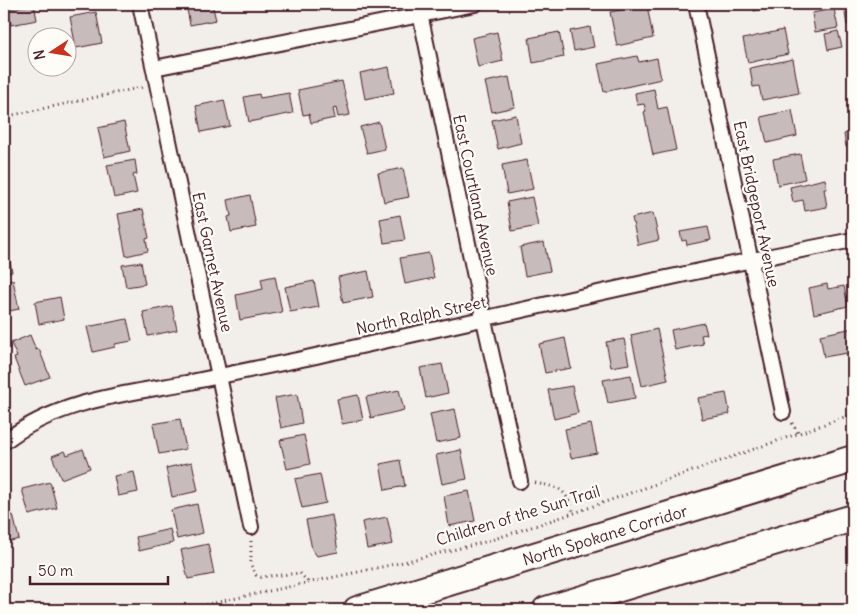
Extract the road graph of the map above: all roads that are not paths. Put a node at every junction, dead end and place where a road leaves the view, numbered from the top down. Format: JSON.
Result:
{"nodes":[{"id":1,"x":140,"y":4,"type":"edge"},
{"id":2,"x":475,"y":4,"type":"edge"},
{"id":3,"x":696,"y":4,"type":"edge"},
{"id":4,"x":419,"y":9,"type":"edge"},
{"id":5,"x":154,"y":68,"type":"junction"},
{"id":6,"x":853,"y":240,"type":"edge"},
{"id":7,"x":751,"y":260,"type":"junction"},
{"id":8,"x":484,"y":320,"type":"junction"},
{"id":9,"x":219,"y":376,"type":"junction"},
{"id":10,"x":783,"y":412,"type":"dead end"},
{"id":11,"x":4,"y":440,"type":"edge"},
{"id":12,"x":853,"y":459,"type":"edge"},
{"id":13,"x":520,"y":481,"type":"road end"},
{"id":14,"x":853,"y":518,"type":"edge"},
{"id":15,"x":251,"y":527,"type":"road end"},
{"id":16,"x":357,"y":610,"type":"edge"},
{"id":17,"x":546,"y":610,"type":"edge"}],
"edges":[{"from":1,"to":5,"type":"street","name":"East Garnet Avenue"},
{"from":2,"to":4,"type":"street"},
{"from":3,"to":7,"type":"street","name":"East Bridgeport Avenue"},
{"from":4,"to":5,"type":"street"},
{"from":4,"to":8,"type":"street","name":"East Courtland Avenue"},
{"from":5,"to":9,"type":"street","name":"East Garnet Avenue"},
{"from":6,"to":7,"type":"street","name":"North Ralph Street"},
{"from":7,"to":8,"type":"street","name":"North Ralph Street"},
{"from":7,"to":10,"type":"street","name":"East Bridgeport Avenue"},
{"from":8,"to":9,"type":"street","name":"North Ralph Street"},
{"from":8,"to":13,"type":"street","name":"East Courtland Avenue"},
{"from":9,"to":11,"type":"street","name":"North Ralph Street"},
{"from":9,"to":15,"type":"street","name":"East Garnet Avenue"},
{"from":12,"to":16,"type":"highway","name":"North Spokane Corridor"},
{"from":14,"to":17,"type":"highway"}]}
